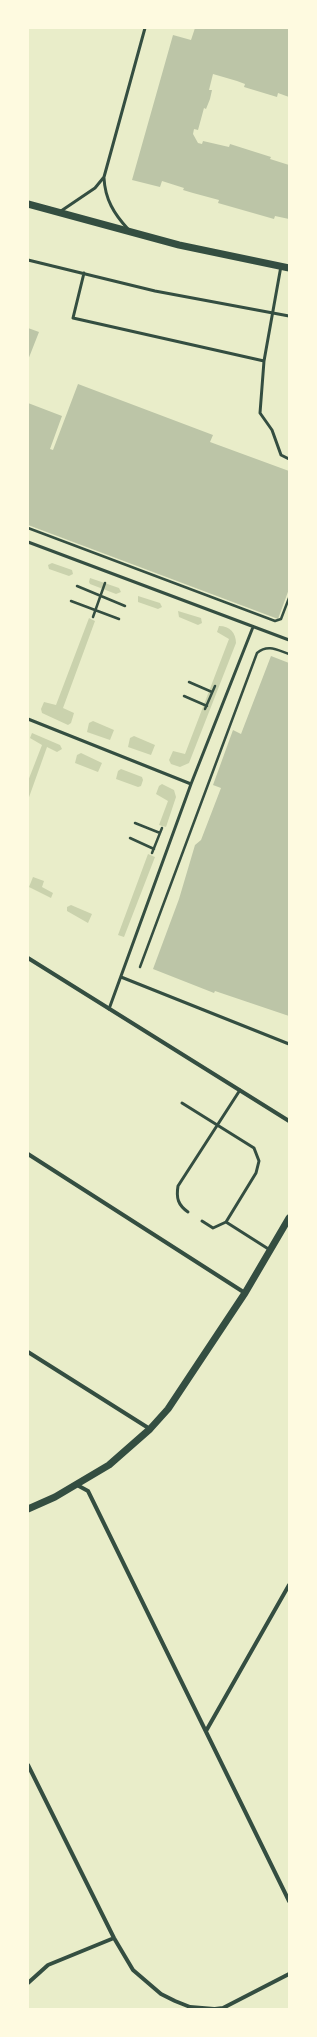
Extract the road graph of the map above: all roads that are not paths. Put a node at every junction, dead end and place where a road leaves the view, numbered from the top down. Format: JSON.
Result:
{"nodes":[{"id":1,"x":145,"y":28,"type":"edge"},
{"id":2,"x":104,"y":177,"type":"junction"},
{"id":3,"x":28,"y":204,"type":"edge"},
{"id":4,"x":59,"y":212,"type":"junction"},
{"id":5,"x":131,"y":232,"type":"junction"},
{"id":6,"x":28,"y":260,"type":"edge"},
{"id":7,"x":281,"y":266,"type":"junction"},
{"id":8,"x":289,"y":268,"type":"edge"},
{"id":9,"x":84,"y":273,"type":"junction"},
{"id":10,"x":273,"y":313,"type":"junction"},
{"id":11,"x":289,"y":316,"type":"edge"},
{"id":12,"x":264,"y":361,"type":"junction"},
{"id":13,"x":289,"y":458,"type":"edge"},
{"id":14,"x":28,"y":542,"type":"edge"},
{"id":15,"x":253,"y":627,"type":"junction"},
{"id":16,"x":289,"y":640,"type":"edge"},
{"id":17,"x":28,"y":719,"type":"edge"},
{"id":18,"x":191,"y":784,"type":"junction"},
{"id":19,"x":28,"y":958,"type":"edge"},
{"id":20,"x":121,"y":977,"type":"junction"},
{"id":21,"x":108,"y":1009,"type":"junction"},
{"id":22,"x":289,"y":1044,"type":"edge"},
{"id":23,"x":240,"y":1090,"type":"junction"},
{"id":24,"x":182,"y":1103,"type":"dead end"},
{"id":25,"x":289,"y":1121,"type":"edge"},
{"id":26,"x":218,"y":1125,"type":"junction"},
{"id":27,"x":28,"y":1154,"type":"edge"},
{"id":28,"x":188,"y":1212,"type":"dead end"},
{"id":29,"x":289,"y":1218,"type":"edge"},
{"id":30,"x":202,"y":1221,"type":"dead end"},
{"id":31,"x":226,"y":1222,"type":"junction"},
{"id":32,"x":270,"y":1250,"type":"junction"},
{"id":33,"x":245,"y":1293,"type":"junction"},
{"id":34,"x":28,"y":1352,"type":"edge"},
{"id":35,"x":150,"y":1429,"type":"junction"},
{"id":36,"x":77,"y":1485,"type":"junction"},
{"id":37,"x":28,"y":1509,"type":"edge"},
{"id":38,"x":289,"y":1585,"type":"edge"},
{"id":39,"x":206,"y":1731,"type":"junction"},
{"id":40,"x":28,"y":1765,"type":"edge"},
{"id":41,"x":289,"y":1901,"type":"edge"},
{"id":42,"x":114,"y":1938,"type":"junction"},
{"id":43,"x":289,"y":1974,"type":"edge"},
{"id":44,"x":28,"y":1983,"type":"edge"},
{"id":45,"x":215,"y":2009,"type":"edge"}],
"edges":[{"from":1,"to":2,"type":"lane"},
{"from":2,"to":4,"type":"lane"},
{"from":2,"to":5,"type":"lane"},
{"from":3,"to":4,"type":"street"},
{"from":4,"to":5,"type":"street"},
{"from":5,"to":7,"type":"street"},
{"from":6,"to":9,"type":"lane"},
{"from":7,"to":8,"type":"street"},
{"from":7,"to":10,"type":"lane"},
{"from":9,"to":10,"type":"lane"},
{"from":9,"to":12,"type":"lane"},
{"from":10,"to":11,"type":"lane"},
{"from":10,"to":12,"type":"lane"},
{"from":12,"to":13,"type":"lane"},
{"from":14,"to":15,"type":"lane"},
{"from":15,"to":16,"type":"lane"},
{"from":15,"to":18,"type":"lane"},
{"from":17,"to":18,"type":"lane"},
{"from":18,"to":20,"type":"lane"},
{"from":19,"to":21,"type":"street"},
{"from":20,"to":21,"type":"lane"},
{"from":20,"to":22,"type":"lane"},
{"from":21,"to":23,"type":"street"},
{"from":23,"to":25,"type":"street"},
{"from":23,"to":26,"type":"lane"},
{"from":24,"to":26,"type":"lane"},
{"from":26,"to":28,"type":"lane"},
{"from":26,"to":31,"type":"lane"},
{"from":27,"to":33,"type":"street"},
{"from":29,"to":32,"type":"street"},
{"from":30,"to":31,"type":"lane"},
{"from":31,"to":32,"type":"lane"},
{"from":32,"to":33,"type":"street"},
{"from":33,"to":35,"type":"street"},
{"from":34,"to":35,"type":"street"},
{"from":35,"to":36,"type":"street"},
{"from":36,"to":37,"type":"street"},
{"from":36,"to":39,"type":"street"},
{"from":38,"to":39,"type":"street"},
{"from":39,"to":41,"type":"street"},
{"from":40,"to":42,"type":"street"},
{"from":42,"to":44,"type":"street"},
{"from":42,"to":45,"type":"street"},
{"from":43,"to":45,"type":"street"}]}
